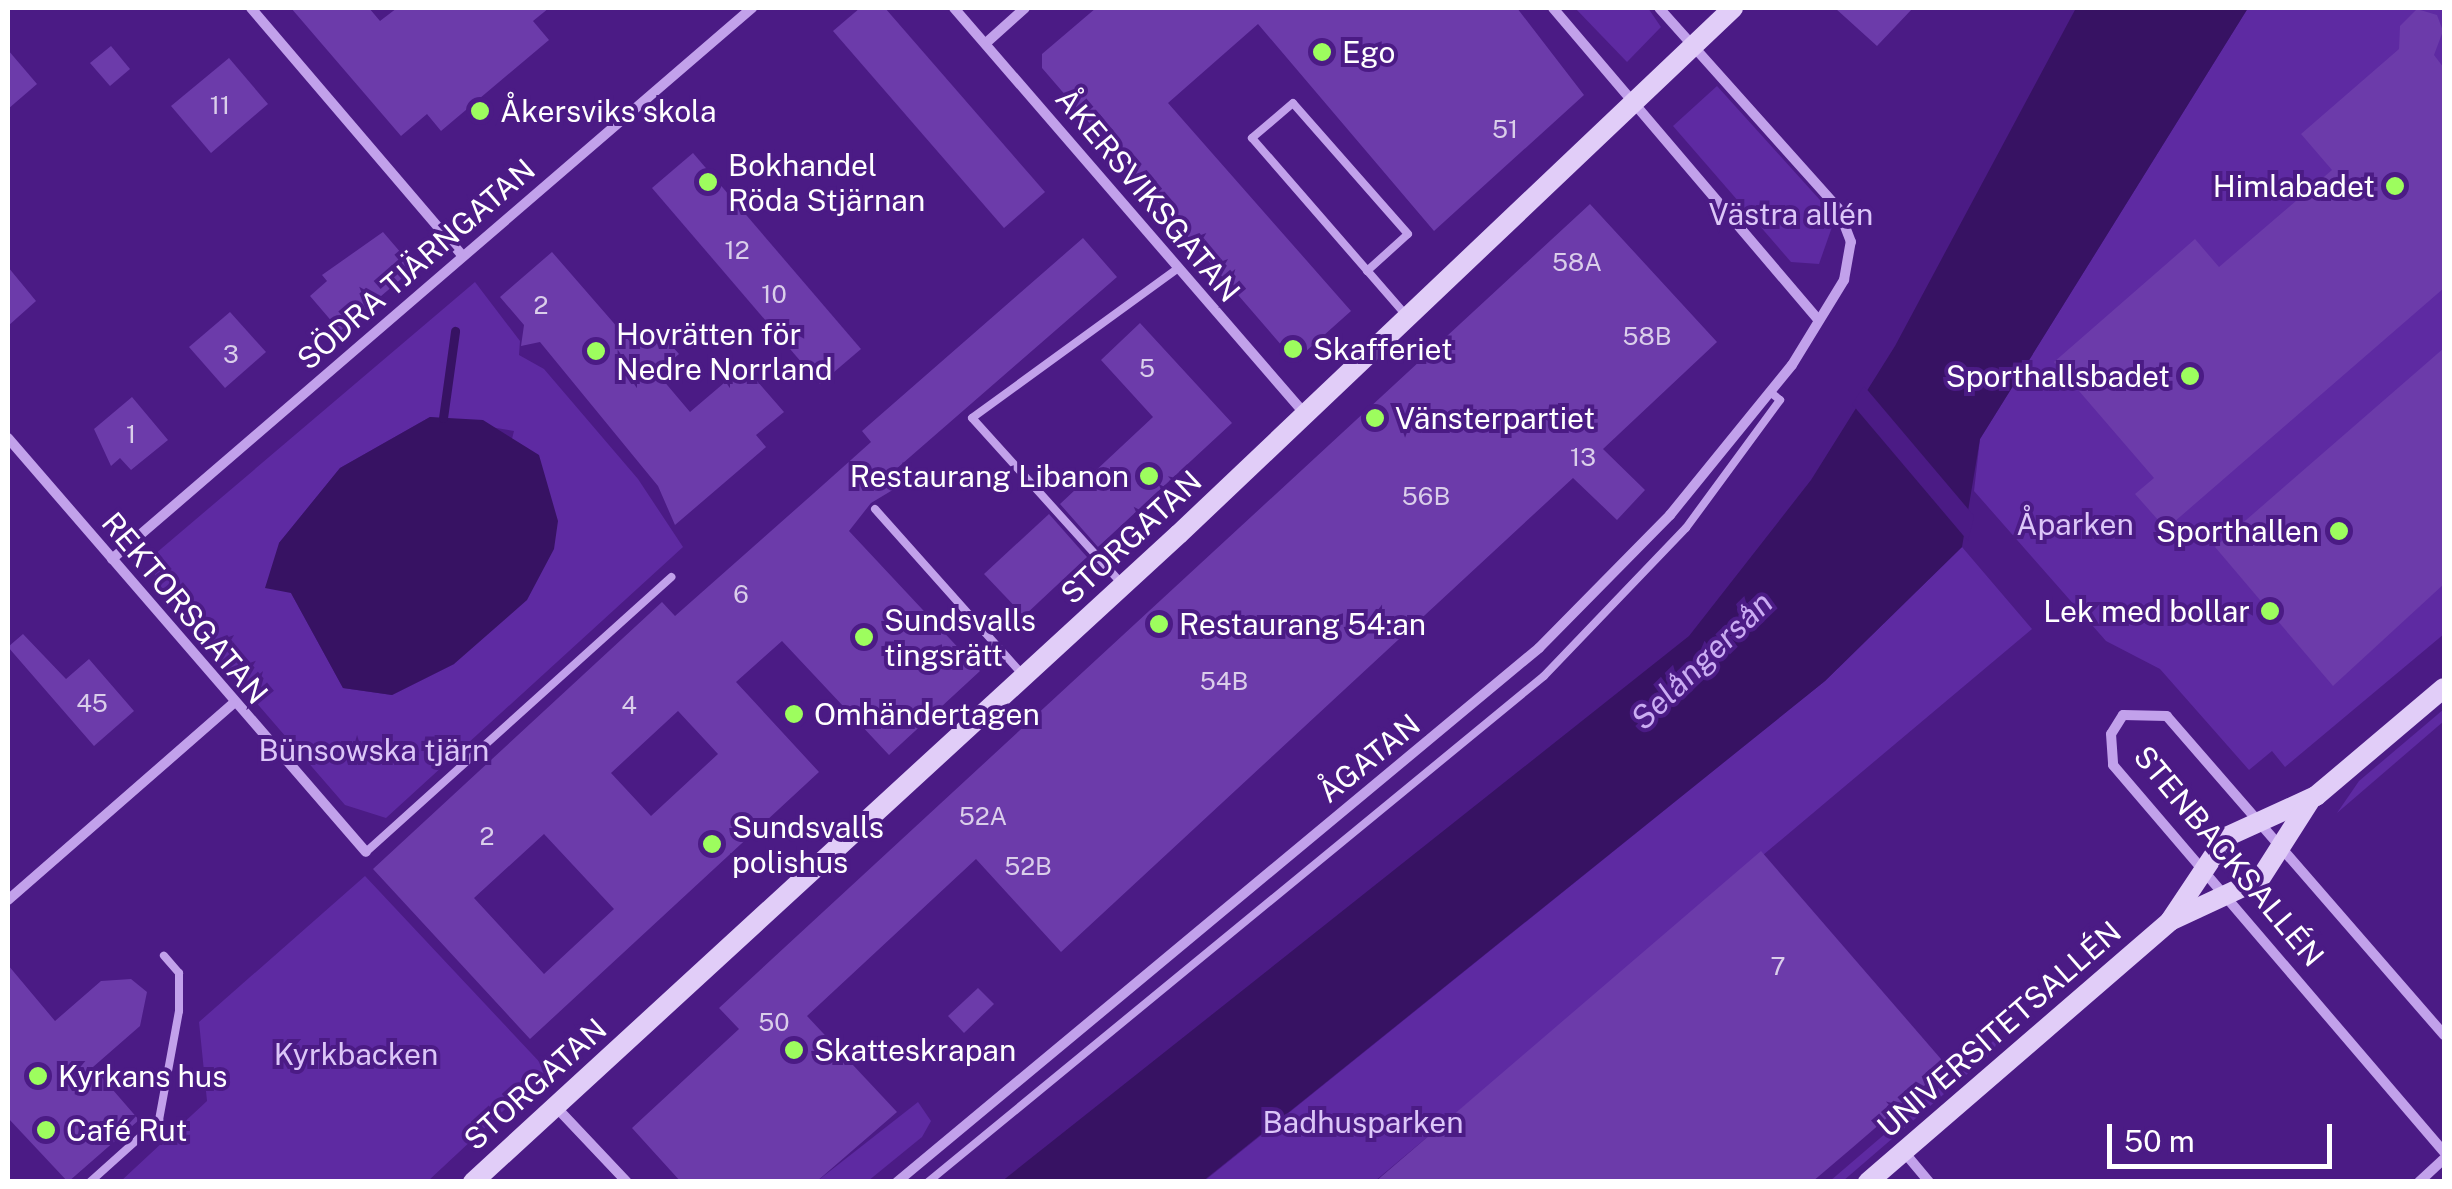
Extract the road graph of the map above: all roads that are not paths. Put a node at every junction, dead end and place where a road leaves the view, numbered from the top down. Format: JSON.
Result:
{"nodes":[{"id":1,"x":250,"y":8,"type":"edge"},
{"id":2,"x":752,"y":8,"type":"edge"},
{"id":3,"x":954,"y":8,"type":"edge"},
{"id":4,"x":1026,"y":8,"type":"edge"},
{"id":5,"x":1554,"y":8,"type":"edge"},
{"id":6,"x":1659,"y":8,"type":"edge"},
{"id":7,"x":1733,"y":8,"type":"edge"},
{"id":8,"x":986,"y":42,"type":"junction"},
{"id":9,"x":1695,"y":50,"type":"junction"},
{"id":10,"x":1637,"y":105,"type":"junction"},
{"id":11,"x":462,"y":255,"type":"junction"},
{"id":12,"x":1178,"y":269,"type":"junction"},
{"id":13,"x":1368,"y":271,"type":"junction"},
{"id":14,"x":1408,"y":317,"type":"junction"},
{"id":15,"x":1818,"y":320,"type":"junction"},
{"id":16,"x":1770,"y":392,"type":"junction"},
{"id":17,"x":1304,"y":414,"type":"junction"},
{"id":18,"x":8,"y":438,"type":"edge"},
{"id":19,"x":875,"y":509,"type":"dead end"},
{"id":20,"x":1670,"y":515,"type":"junction"},
{"id":21,"x":1686,"y":528,"type":"junction"},
{"id":22,"x":112,"y":559,"type":"junction"},
{"id":23,"x":672,"y":577,"type":"dead end"},
{"id":24,"x":1122,"y":586,"type":"junction"},
{"id":25,"x":1024,"y":676,"type":"junction"},
{"id":26,"x":2444,"y":688,"type":"edge"},
{"id":27,"x":232,"y":704,"type":"junction"},
{"id":28,"x":2311,"y":799,"type":"junction"},
{"id":29,"x":2258,"y":819,"type":"junction"},
{"id":30,"x":2283,"y":851,"type":"junction"},
{"id":31,"x":366,"y":852,"type":"joint"},
{"id":32,"x":2199,"y":867,"type":"junction"},
{"id":33,"x":2230,"y":899,"type":"junction"},
{"id":34,"x":8,"y":900,"type":"edge"},
{"id":35,"x":2170,"y":922,"type":"junction"},
{"id":36,"x":164,"y":956,"type":"dead end"},
{"id":37,"x":2444,"y":1036,"type":"edge"},
{"id":38,"x":556,"y":1107,"type":"junction"},
{"id":39,"x":1903,"y":1152,"type":"junction"},
{"id":40,"x":2444,"y":1155,"type":"edge"},
{"id":41,"x":90,"y":1182,"type":"edge"},
{"id":42,"x":473,"y":1182,"type":"edge"},
{"id":43,"x":626,"y":1182,"type":"edge"},
{"id":44,"x":897,"y":1182,"type":"edge"},
{"id":45,"x":928,"y":1182,"type":"edge"},
{"id":46,"x":1868,"y":1182,"type":"edge"},
{"id":47,"x":1929,"y":1182,"type":"edge"},
{"id":48,"x":2419,"y":1182,"type":"edge"}],
"edges":[{"from":1,"to":11,"type":"street"},
{"from":2,"to":11,"type":"street","name":"SÖDRA TJÄRNGATAN"},
{"from":3,"to":8,"type":"street","name":"ÅKERSVIKSGATAN"},
{"from":4,"to":8,"type":"street"},
{"from":5,"to":10,"type":"street"},
{"from":6,"to":9,"type":"street"},
{"from":7,"to":9,"type":"street","name":"STORGATAN"},
{"from":8,"to":12,"type":"street","name":"ÅKERSVIKSGATAN"},
{"from":9,"to":10,"type":"street","name":"STORGATAN"},
{"from":9,"to":15,"type":"street"},
{"from":10,"to":14,"type":"street","name":"STORGATAN"},
{"from":10,"to":15,"type":"street"},
{"from":11,"to":22,"type":"street","name":"SÖDRA TJÄRNGATAN"},
{"from":12,"to":17,"type":"street","name":"ÅKERSVIKSGATAN"},
{"from":12,"to":24,"type":"lane"},
{"from":13,"to":13,"type":"lane"},
{"from":13,"to":14,"type":"lane"},
{"from":14,"to":17,"type":"street","name":"STORGATAN"},
{"from":15,"to":16,"type":"street","name":"ÅGATAN"},
{"from":16,"to":20,"type":"street","name":"ÅGATAN"},
{"from":16,"to":21,"type":"lane"},
{"from":17,"to":24,"type":"street","name":"STORGATAN"},
{"from":18,"to":22,"type":"street","name":"REKTORSGATAN"},
{"from":19,"to":25,"type":"lane"},
{"from":20,"to":21,"type":"lane"},
{"from":20,"to":44,"type":"street","name":"ÅGATAN"},
{"from":21,"to":45,"type":"lane"},
{"from":22,"to":27,"type":"street","name":"REKTORSGATAN"},
{"from":23,"to":31,"type":"lane"},
{"from":24,"to":25,"type":"street","name":"STORGATAN"},
{"from":25,"to":38,"type":"street","name":"STORGATAN"},
{"from":26,"to":28,"type":"street","name":"UNIVERSITETSALLÉN"},
{"from":27,"to":31,"type":"street","name":"REKTORSGATAN"},
{"from":27,"to":34,"type":"street"},
{"from":28,"to":29,"type":"street","name":"UNIVERSITETSALLÉN"},
{"from":28,"to":30,"type":"street","name":"UNIVERSITETSALLÉN"},
{"from":29,"to":30,"type":"street","name":"STENBACKSALLÉN"},
{"from":29,"to":32,"type":"street","name":"UNIVERSITETSALLÉN"},
{"from":29,"to":32,"type":"street","name":"STENBACKSALLÉN"},
{"from":30,"to":33,"type":"street","name":"UNIVERSITETSALLÉN"},
{"from":30,"to":37,"type":"street","name":"STENBACKSALLÉN"},
{"from":32,"to":33,"type":"street","name":"STENBACKSALLÉN"},
{"from":32,"to":35,"type":"street","name":"UNIVERSITETSALLÉN"},
{"from":33,"to":35,"type":"street","name":"UNIVERSITETSALLÉN"},
{"from":33,"to":40,"type":"street","name":"STENBACKSALLÉN"},
{"from":35,"to":39,"type":"street","name":"UNIVERSITETSALLÉN"},
{"from":36,"to":41,"type":"lane"},
{"from":38,"to":42,"type":"street","name":"STORGATAN"},
{"from":38,"to":43,"type":"street"},
{"from":39,"to":46,"type":"street","name":"UNIVERSITETSALLÉN"},
{"from":39,"to":47,"type":"street"},
{"from":40,"to":48,"type":"street"}]}
